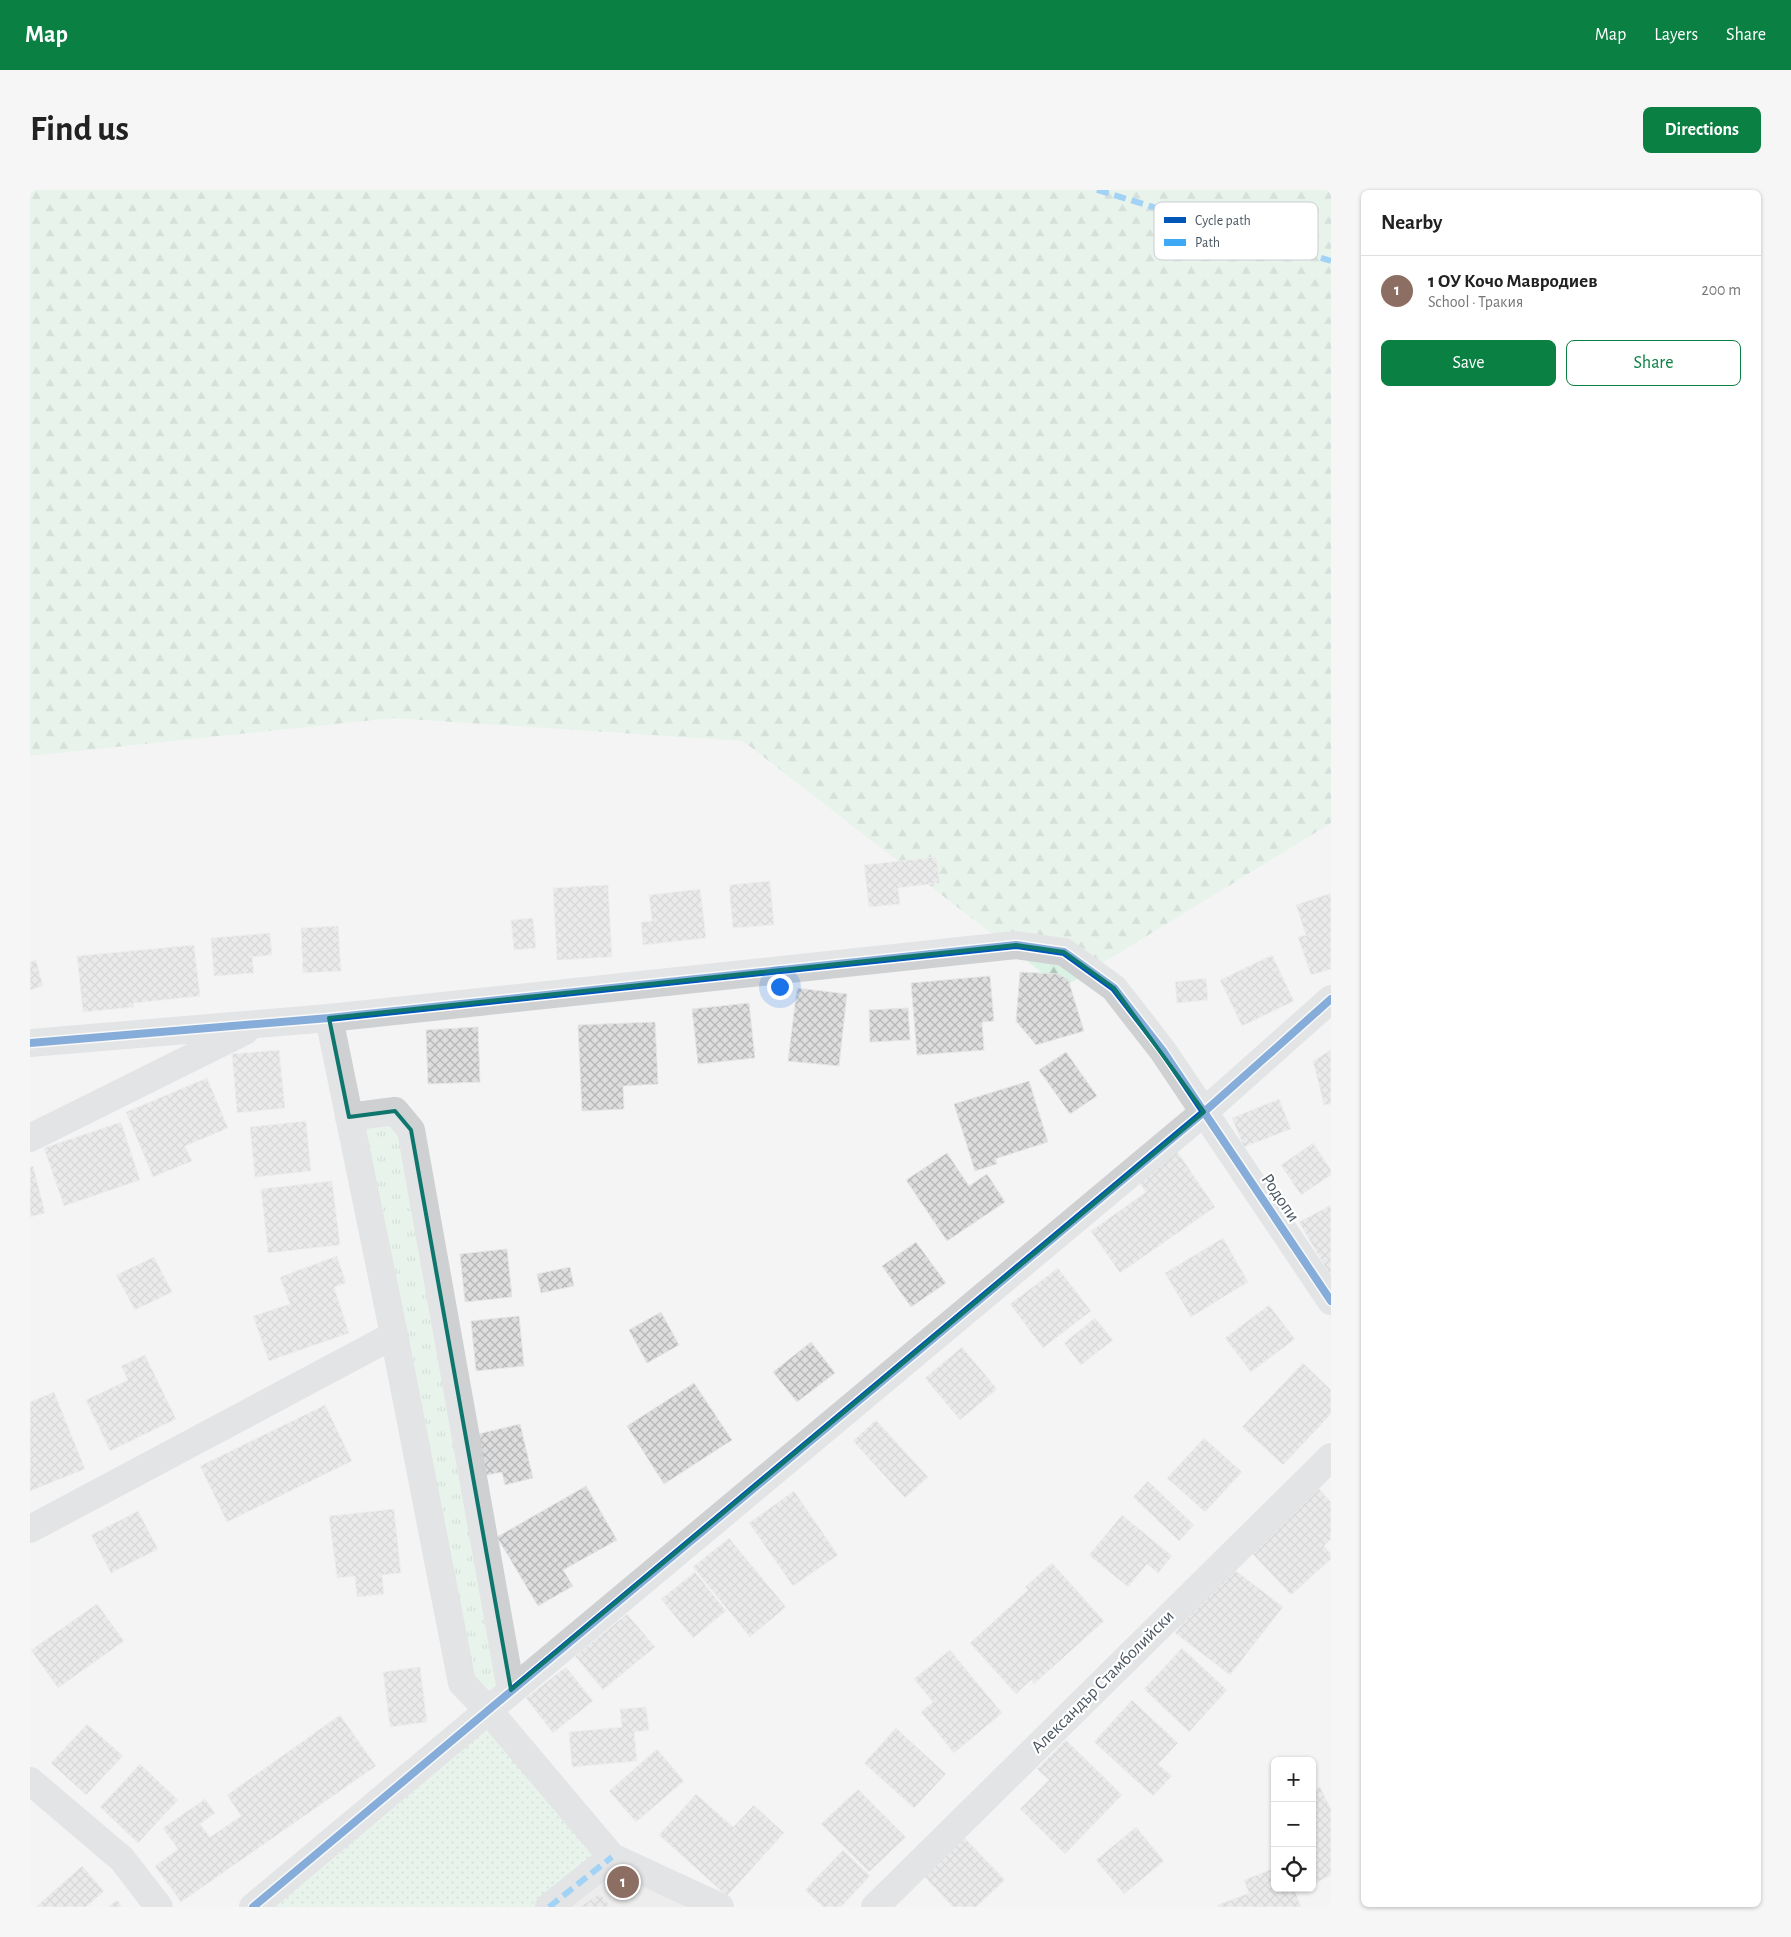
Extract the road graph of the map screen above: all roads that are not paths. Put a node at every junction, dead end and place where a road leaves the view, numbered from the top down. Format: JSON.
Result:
{"nodes":[{"id":1,"x":1331,"y":999,"type":"edge"},
{"id":2,"x":329,"y":1018,"type":"junction"},
{"id":3,"x":258,"y":1025,"type":"junction"},
{"id":4,"x":30,"y":1043,"type":"edge"},
{"id":5,"x":1204,"y":1112,"type":"junction"},
{"id":6,"x":349,"y":1117,"type":"junction"},
{"id":7,"x":30,"y":1138,"type":"edge"},
{"id":8,"x":1331,"y":1301,"type":"edge"},
{"id":9,"x":394,"y":1335,"type":"junction"},
{"id":10,"x":1331,"y":1457,"type":"edge"},
{"id":11,"x":30,"y":1529,"type":"edge"},
{"id":12,"x":511,"y":1690,"type":"junction"},
{"id":13,"x":488,"y":1710,"type":"junction"},
{"id":14,"x":30,"y":1781,"type":"edge"},
{"id":15,"x":612,"y":1857,"type":"junction"},
{"id":16,"x":159,"y":1907,"type":"edge"},
{"id":17,"x":253,"y":1907,"type":"edge"},
{"id":18,"x":549,"y":1907,"type":"edge"},
{"id":19,"x":720,"y":1907,"type":"edge"},
{"id":20,"x":875,"y":1907,"type":"edge"}],
"edges":[{"from":1,"to":5,"type":"street"},
{"from":2,"to":3,"type":"street","name":"Родопи"},
{"from":2,"to":5,"type":"street","name":"Родопи"},
{"from":2,"to":6,"type":"street"},
{"from":3,"to":4,"type":"street","name":"Родопи"},
{"from":3,"to":7,"type":"street"},
{"from":5,"to":8,"type":"street","name":"Родопи"},
{"from":5,"to":12,"type":"street"},
{"from":6,"to":9,"type":"street"},
{"from":6,"to":12,"type":"street"},
{"from":9,"to":11,"type":"street"},
{"from":9,"to":13,"type":"street"},
{"from":10,"to":20,"type":"street","name":"Александър Стамболийски"},
{"from":12,"to":13,"type":"street"},
{"from":13,"to":15,"type":"street"},
{"from":13,"to":17,"type":"street"},
{"from":14,"to":16,"type":"street"},
{"from":15,"to":18,"type":"street"},
{"from":15,"to":19,"type":"street"}]}
